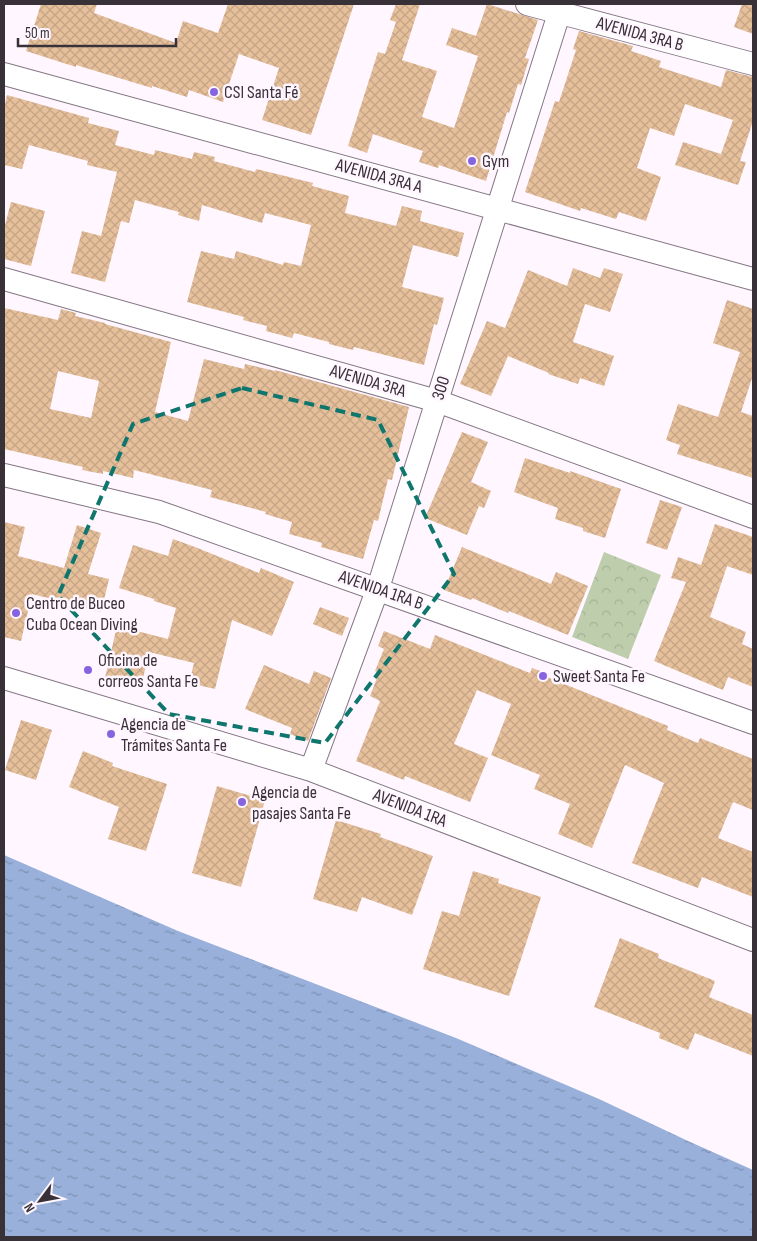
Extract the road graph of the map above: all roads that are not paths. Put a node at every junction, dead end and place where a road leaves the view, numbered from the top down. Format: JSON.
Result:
{"nodes":[{"id":1,"x":527,"y":4,"type":"edge"},
{"id":2,"x":561,"y":8,"type":"edge"},
{"id":3,"x":753,"y":64,"type":"edge"},
{"id":4,"x":4,"y":74,"type":"edge"},
{"id":5,"x":498,"y":208,"type":"junction"},
{"id":6,"x":4,"y":279,"type":"edge"},
{"id":7,"x":753,"y":279,"type":"edge"},
{"id":8,"x":438,"y":401,"type":"junction"},
{"id":9,"x":4,"y":476,"type":"edge"},
{"id":10,"x":753,"y":517,"type":"edge"},
{"id":11,"x":378,"y":588,"type":"junction"},
{"id":12,"x":4,"y":678,"type":"edge"},
{"id":13,"x":753,"y":723,"type":"edge"},
{"id":14,"x":311,"y":770,"type":"junction"},
{"id":15,"x":753,"y":940,"type":"edge"}],
"edges":[{"from":1,"to":2,"type":"street","name":"AVENIDA 3RA B"},
{"from":2,"to":3,"type":"street","name":"AVENIDA 3RA B"},
{"from":2,"to":5,"type":"street","name":"300"},
{"from":4,"to":5,"type":"street","name":"AVENIDA 3RA A"},
{"from":5,"to":7,"type":"street","name":"AVENIDA 3RA A"},
{"from":5,"to":8,"type":"street","name":"300"},
{"from":6,"to":8,"type":"street","name":"AVENIDA 3RA"},
{"from":8,"to":10,"type":"street","name":"AVENIDA 3RA"},
{"from":8,"to":11,"type":"street","name":"300"},
{"from":9,"to":11,"type":"street","name":"AVENIDA 1RA B"},
{"from":11,"to":13,"type":"street","name":"AVENIDA 1RA B"},
{"from":11,"to":14,"type":"street","name":"300"},
{"from":12,"to":14,"type":"street","name":"AVENIDA 1RA"},
{"from":14,"to":15,"type":"street","name":"AVENIDA 1RA"}]}
